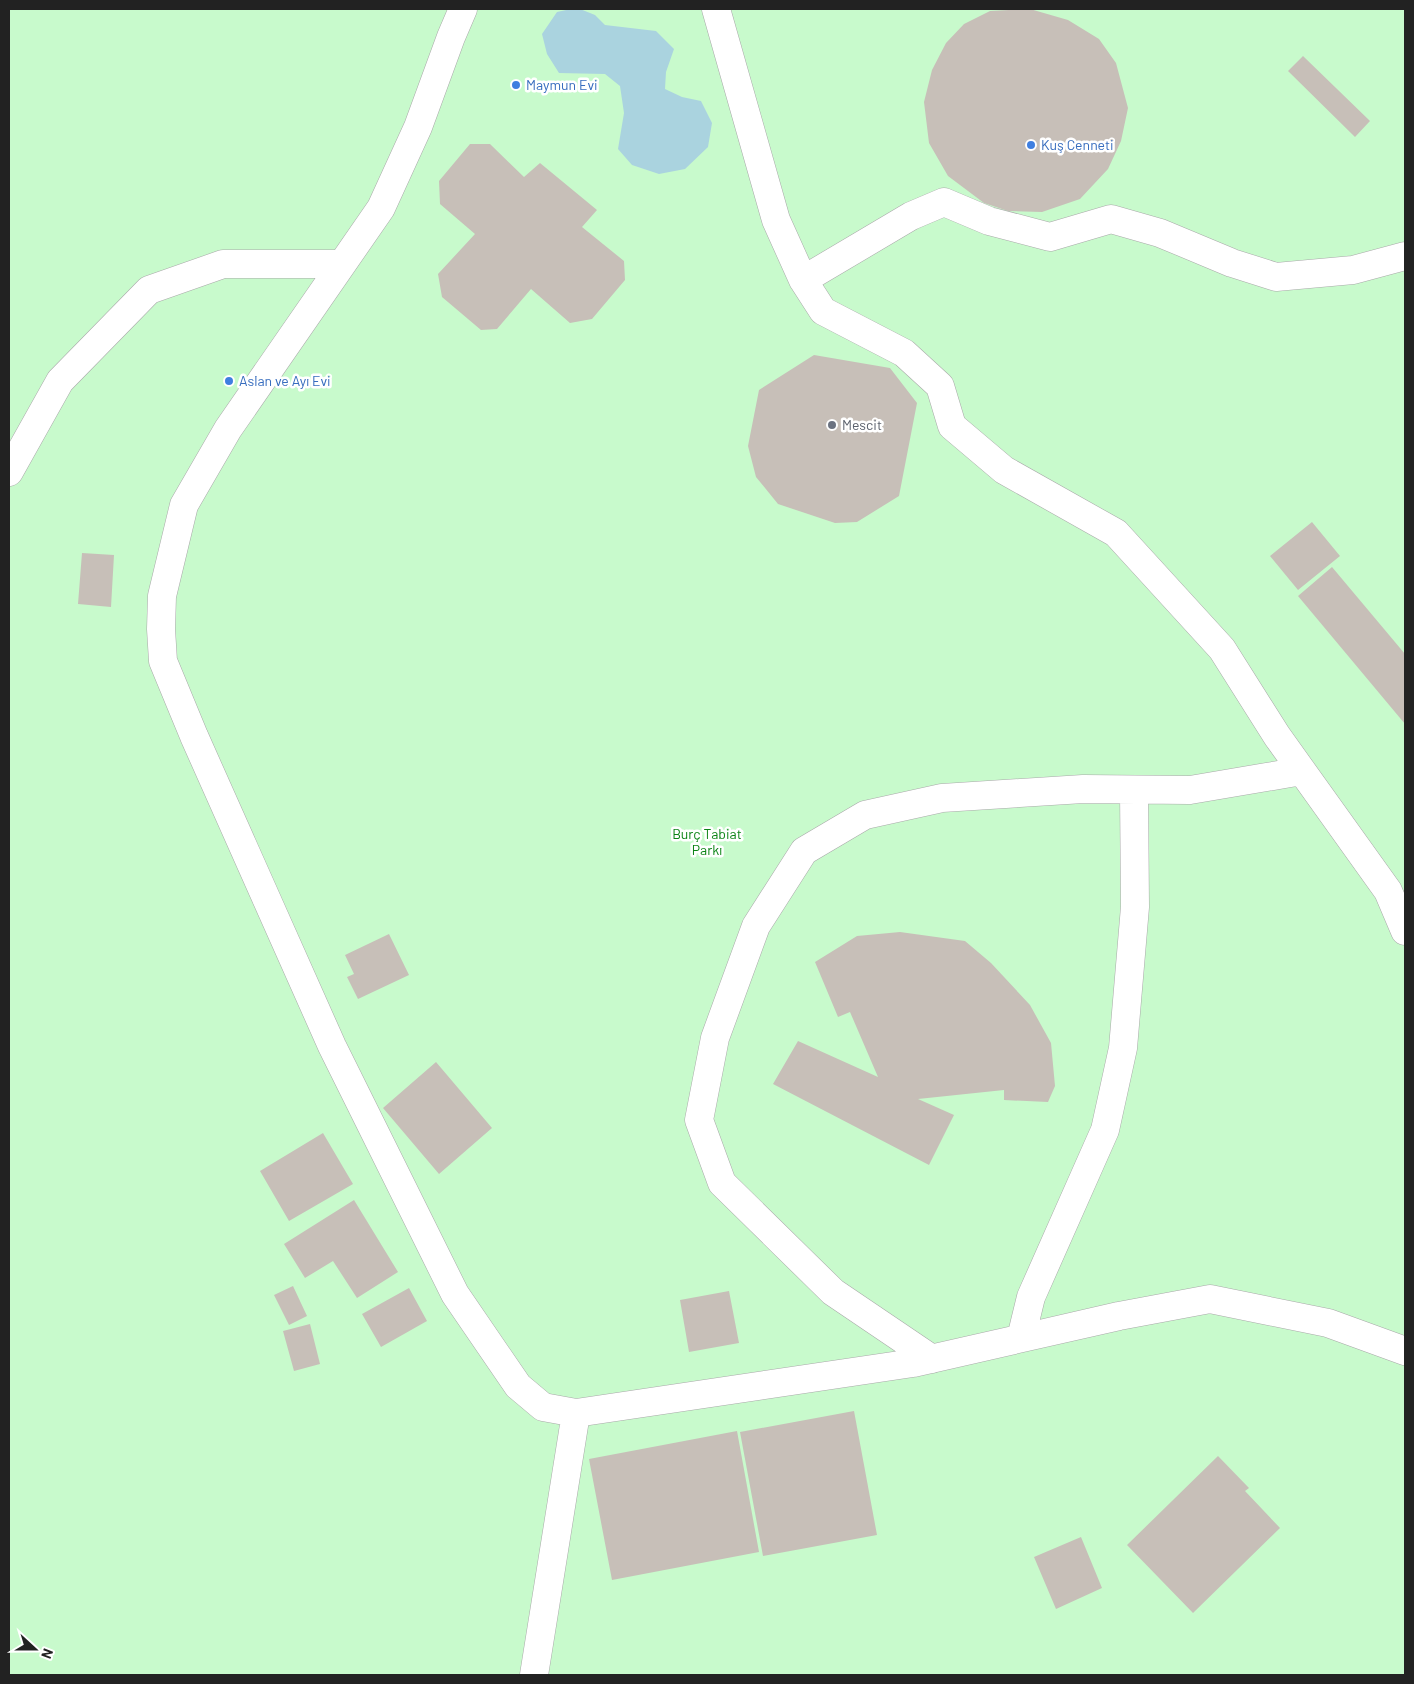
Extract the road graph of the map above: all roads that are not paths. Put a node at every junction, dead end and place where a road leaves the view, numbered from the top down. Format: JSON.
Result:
{"nodes":[{"id":1,"x":463,"y":9,"type":"edge"},
{"id":2,"x":716,"y":9,"type":"edge"},
{"id":3,"x":1405,"y":256,"type":"edge"},
{"id":4,"x":341,"y":264,"type":"junction"},
{"id":5,"x":803,"y":280,"type":"junction"},
{"id":6,"x":9,"y":472,"type":"edge"},
{"id":7,"x":1302,"y":771,"type":"junction"},
{"id":8,"x":1134,"y":790,"type":"junction"},
{"id":9,"x":1405,"y":931,"type":"edge"},
{"id":10,"x":1021,"y":1338,"type":"junction"},
{"id":11,"x":1405,"y":1351,"type":"edge"},
{"id":12,"x":932,"y":1359,"type":"junction"},
{"id":13,"x":576,"y":1413,"type":"junction"},
{"id":14,"x":534,"y":1675,"type":"edge"}],
"edges":[{"from":1,"to":4,"type":"street"},
{"from":2,"to":5,"type":"street"},
{"from":3,"to":5,"type":"street"},
{"from":4,"to":6,"type":"street"},
{"from":4,"to":13,"type":"street"},
{"from":5,"to":7,"type":"street"},
{"from":7,"to":8,"type":"street"},
{"from":7,"to":9,"type":"street"},
{"from":8,"to":10,"type":"street"},
{"from":8,"to":12,"type":"street"},
{"from":10,"to":11,"type":"street"},
{"from":10,"to":12,"type":"street"},
{"from":12,"to":13,"type":"street"},
{"from":13,"to":14,"type":"street"}]}
